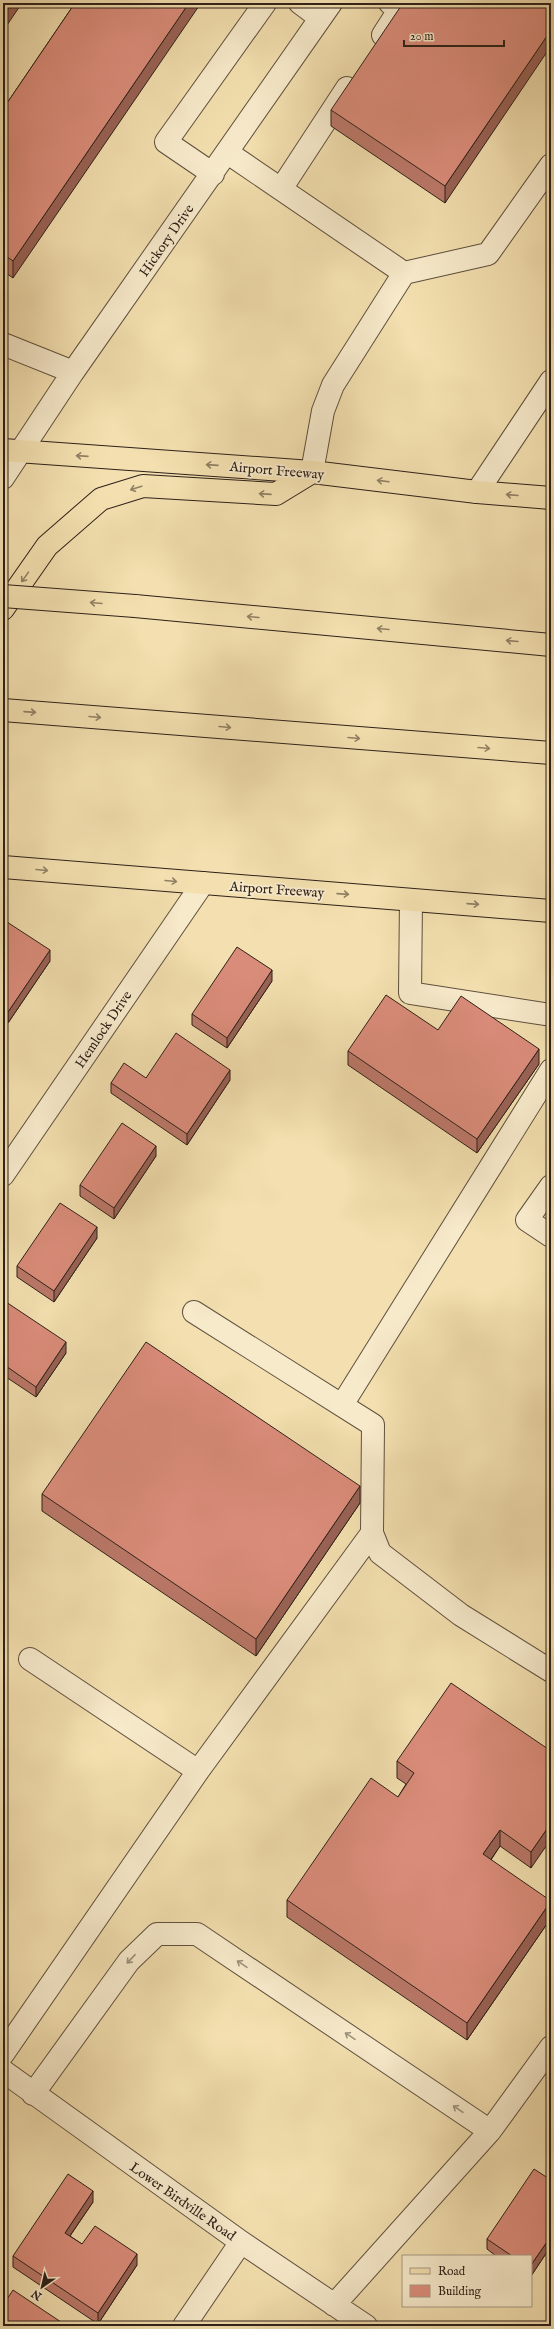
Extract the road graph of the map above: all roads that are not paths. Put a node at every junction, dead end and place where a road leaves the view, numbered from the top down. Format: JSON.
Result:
{"nodes":[{"id":1,"x":265,"y":3,"type":"edge"},
{"id":2,"x":300,"y":3,"type":"edge"},
{"id":3,"x":390,"y":3,"type":"edge"},
{"id":4,"x":325,"y":10,"type":"edge"},
{"id":5,"x":373,"y":50,"type":"edge"},
{"id":6,"x":360,"y":70,"type":"edge"},
{"id":7,"x":228,"y":153,"type":"junction"},
{"id":8,"x":551,"y":165,"type":"edge"},
{"id":9,"x":213,"y":174,"type":"junction"},
{"id":10,"x":281,"y":189,"type":"junction"},
{"id":11,"x":404,"y":273,"type":"junction"},
{"id":12,"x":3,"y":344,"type":"edge"},
{"id":13,"x":73,"y":372,"type":"junction"},
{"id":14,"x":551,"y":381,"type":"edge"},
{"id":15,"x":12,"y":451,"type":"edge"},
{"id":16,"x":312,"y":472,"type":"junction"},
{"id":17,"x":3,"y":478,"type":"edge"},
{"id":18,"x":476,"y":492,"type":"junction"},
{"id":19,"x":551,"y":498,"type":"edge"},
{"id":20,"x":3,"y":596,"type":"edge"},
{"id":21,"x":3,"y":609,"type":"edge"},
{"id":22,"x":551,"y":644,"type":"edge"},
{"id":23,"x":3,"y":710,"type":"edge"},
{"id":24,"x":551,"y":753,"type":"edge"},
{"id":25,"x":3,"y":867,"type":"edge"},
{"id":26,"x":203,"y":884,"type":"junction"},
{"id":27,"x":411,"y":900,"type":"junction"},
{"id":28,"x":551,"y":911,"type":"edge"},
{"id":29,"x":551,"y":1015,"type":"edge"},
{"id":30,"x":551,"y":1070,"type":"edge"},
{"id":31,"x":3,"y":1175,"type":"edge"},
{"id":32,"x":551,"y":1186,"type":"edge"},
{"id":33,"x":551,"y":1236,"type":"edge"},
{"id":34,"x":194,"y":1312,"type":"dead end"},
{"id":35,"x":342,"y":1405,"type":"junction"},
{"id":36,"x":372,"y":1533,"type":"junction"},
{"id":37,"x":30,"y":1659,"type":"dead end"},
{"id":38,"x":551,"y":1670,"type":"edge"},
{"id":39,"x":198,"y":1771,"type":"junction"},
{"id":40,"x":551,"y":2047,"type":"edge"},
{"id":41,"x":3,"y":2054,"type":"edge"},
{"id":42,"x":3,"y":2071,"type":"edge"},
{"id":43,"x":33,"y":2094,"type":"junction"},
{"id":44,"x":490,"y":2130,"type":"junction"},
{"id":45,"x":241,"y":2242,"type":"junction"},
{"id":46,"x":334,"y":2305,"type":"junction"},
{"id":47,"x":184,"y":2326,"type":"edge"},
{"id":48,"x":366,"y":2326,"type":"edge"}],
"edges":[{"from":1,"to":9,"type":"street"},
{"from":2,"to":4,"type":"street"},
{"from":3,"to":5,"type":"street"},
{"from":4,"to":7,"type":"street","name":"Hickory Drive"},
{"from":6,"to":10,"type":"street"},
{"from":7,"to":9,"type":"street","name":"Hickory Drive"},
{"from":7,"to":10,"type":"street"},
{"from":8,"to":11,"type":"street"},
{"from":9,"to":13,"type":"street","name":"Hickory Drive"},
{"from":10,"to":11,"type":"street"},
{"from":11,"to":16,"type":"street"},
{"from":12,"to":13,"type":"street"},
{"from":13,"to":15,"type":"street","name":"Hickory Drive"},
{"from":14,"to":18,"type":"street"},
{"from":16,"to":15,"type":"main road","name":"Airport Freeway","one_way":true},
{"from":15,"to":17,"type":"street","name":"Hickory Drive"},
{"from":18,"to":16,"type":"main road","name":"Airport Freeway","one_way":true},
{"from":16,"to":21,"type":"main road","one_way":true},
{"from":19,"to":18,"type":"main road","name":"Airport Freeway","one_way":true},
{"from":22,"to":20,"type":"main road","one_way":true,"bridge":true},
{"from":23,"to":24,"type":"main road","one_way":true},
{"from":25,"to":26,"type":"main road","name":"Airport Freeway","one_way":true},
{"from":26,"to":27,"type":"main road","name":"Airport Freeway","one_way":true},
{"from":26,"to":31,"type":"street","name":"Hemlock Drive"},
{"from":27,"to":28,"type":"main road","name":"Airport Freeway","one_way":true},
{"from":27,"to":29,"type":"street"},
{"from":30,"to":35,"type":"street"},
{"from":32,"to":33,"type":"street"},
{"from":34,"to":35,"type":"street"},
{"from":35,"to":36,"type":"street"},
{"from":36,"to":38,"type":"street"},
{"from":36,"to":39,"type":"street"},
{"from":37,"to":39,"type":"street"},
{"from":39,"to":41,"type":"street"},
{"from":40,"to":44,"type":"street"},
{"from":42,"to":43,"type":"street","name":"Lower Birdville Road"},
{"from":44,"to":43,"type":"street","one_way":true},
{"from":43,"to":45,"type":"street","name":"Lower Birdville Road"},
{"from":44,"to":46,"type":"street"},
{"from":45,"to":46,"type":"street","name":"Lower Birdville Road"},
{"from":45,"to":47,"type":"street"},
{"from":46,"to":48,"type":"street","name":"Lower Birdville Road"}]}
